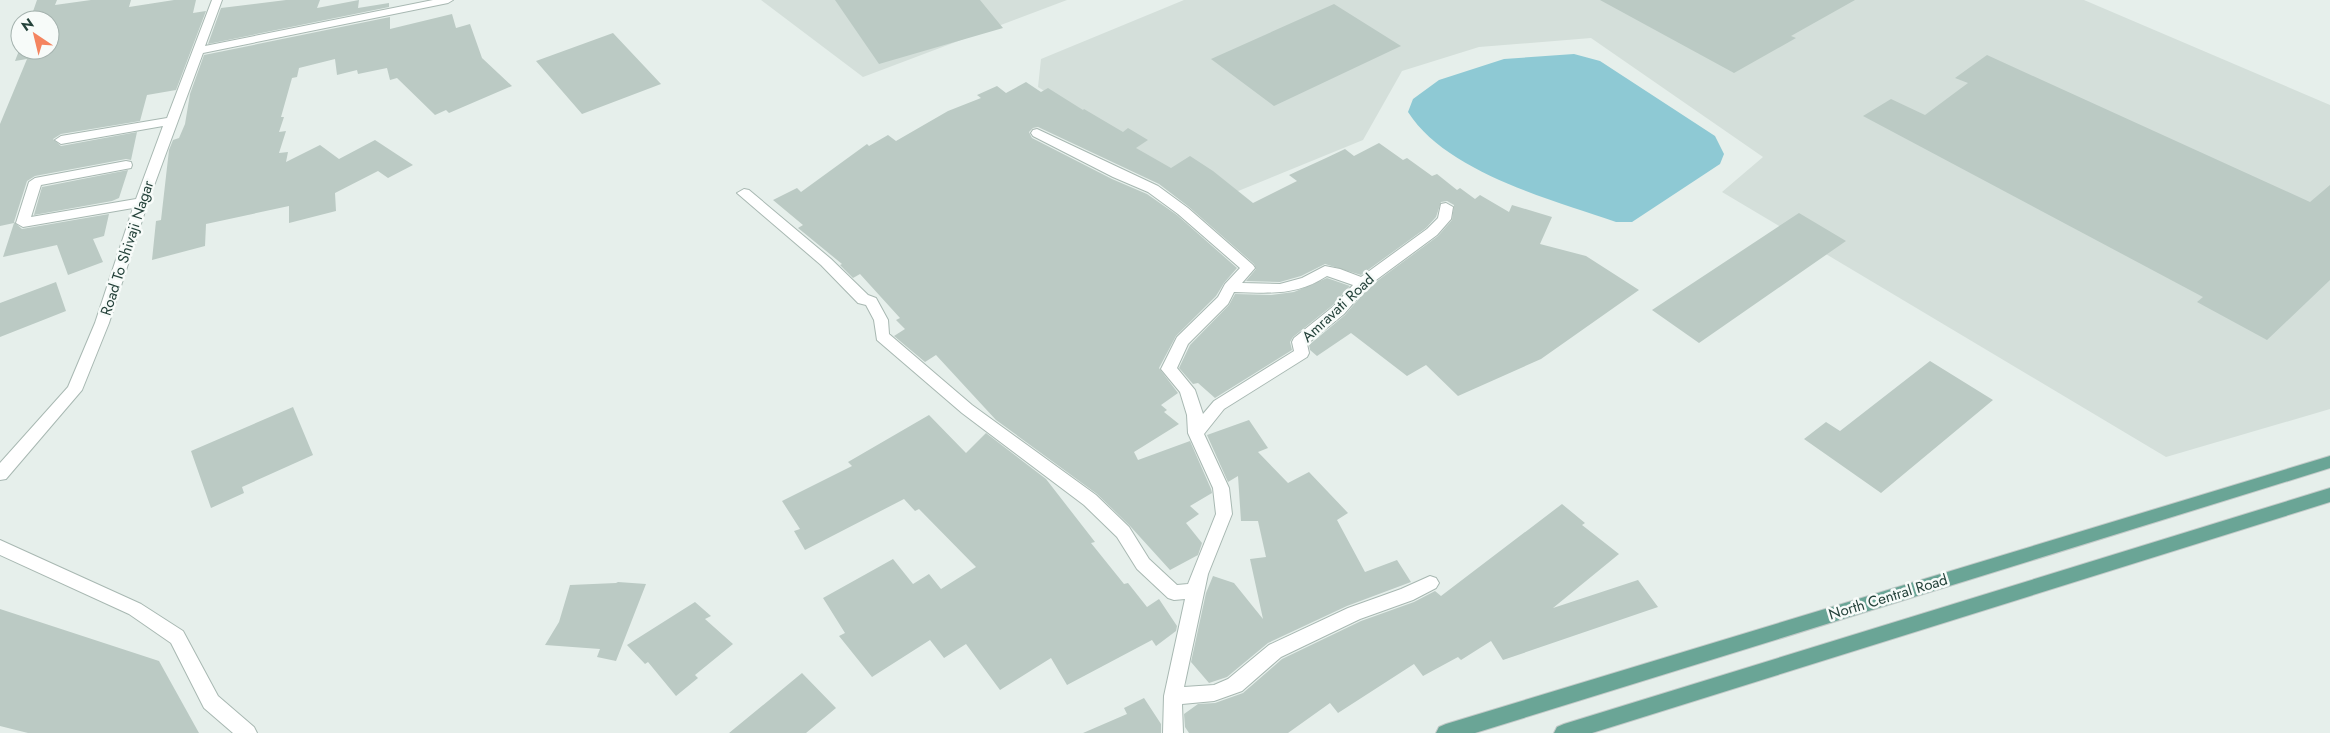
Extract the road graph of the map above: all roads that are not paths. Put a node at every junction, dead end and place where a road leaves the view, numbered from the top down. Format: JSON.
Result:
{"nodes":[{"id":1,"x":217,"y":0,"type":"edge"},
{"id":2,"x":448,"y":0,"type":"edge"},
{"id":3,"x":197,"y":51,"type":"junction"},
{"id":4,"x":170,"y":121,"type":"junction"},
{"id":5,"x":1037,"y":133,"type":"dead end"},
{"id":6,"x":62,"y":140,"type":"dead end"},
{"id":7,"x":126,"y":165,"type":"dead end"},
{"id":8,"x":744,"y":192,"type":"dead end"},
{"id":9,"x":141,"y":202,"type":"junction"},
{"id":10,"x":1446,"y":207,"type":"dead end"},
{"id":11,"x":1363,"y":283,"type":"junction"},
{"id":12,"x":1230,"y":287,"type":"junction"},
{"id":13,"x":1196,"y":433,"type":"junction"},
{"id":14,"x":2330,"y":462,"type":"edge"},
{"id":15,"x":0,"y":474,"type":"edge"},
{"id":16,"x":2330,"y":494,"type":"edge"},
{"id":17,"x":0,"y":547,"type":"edge"},
{"id":18,"x":1430,"y":583,"type":"dead end"},
{"id":19,"x":1196,"y":590,"type":"junction"},
{"id":20,"x":1173,"y":696,"type":"junction"},
{"id":21,"x":247,"y":733,"type":"edge"},
{"id":22,"x":1173,"y":733,"type":"edge"},
{"id":23,"x":1446,"y":733,"type":"edge"},
{"id":24,"x":1564,"y":733,"type":"edge"}],
"edges":[{"from":1,"to":3,"type":"street","name":"Road To Shivaji Nagar"},
{"from":2,"to":3,"type":"street"},
{"from":3,"to":4,"type":"street","name":"Road To Shivaji Nagar"},
{"from":4,"to":6,"type":"street"},
{"from":4,"to":9,"type":"street","name":"Road To Shivaji Nagar"},
{"from":5,"to":12,"type":"street"},
{"from":7,"to":9,"type":"street"},
{"from":8,"to":19,"type":"street"},
{"from":9,"to":15,"type":"street","name":"Road To Shivaji Nagar"},
{"from":10,"to":11,"type":"street","name":"Amravati Road"},
{"from":11,"to":12,"type":"street"},
{"from":11,"to":13,"type":"street","name":"Amravati Road"},
{"from":12,"to":13,"type":"street"},
{"from":13,"to":19,"type":"street"},
{"from":14,"to":23,"type":"main road","name":"North Central Road"},
{"from":16,"to":24,"type":"main road"},
{"from":17,"to":21,"type":"street"},
{"from":18,"to":20,"type":"street"},
{"from":19,"to":20,"type":"street"},
{"from":20,"to":22,"type":"street"}]}
